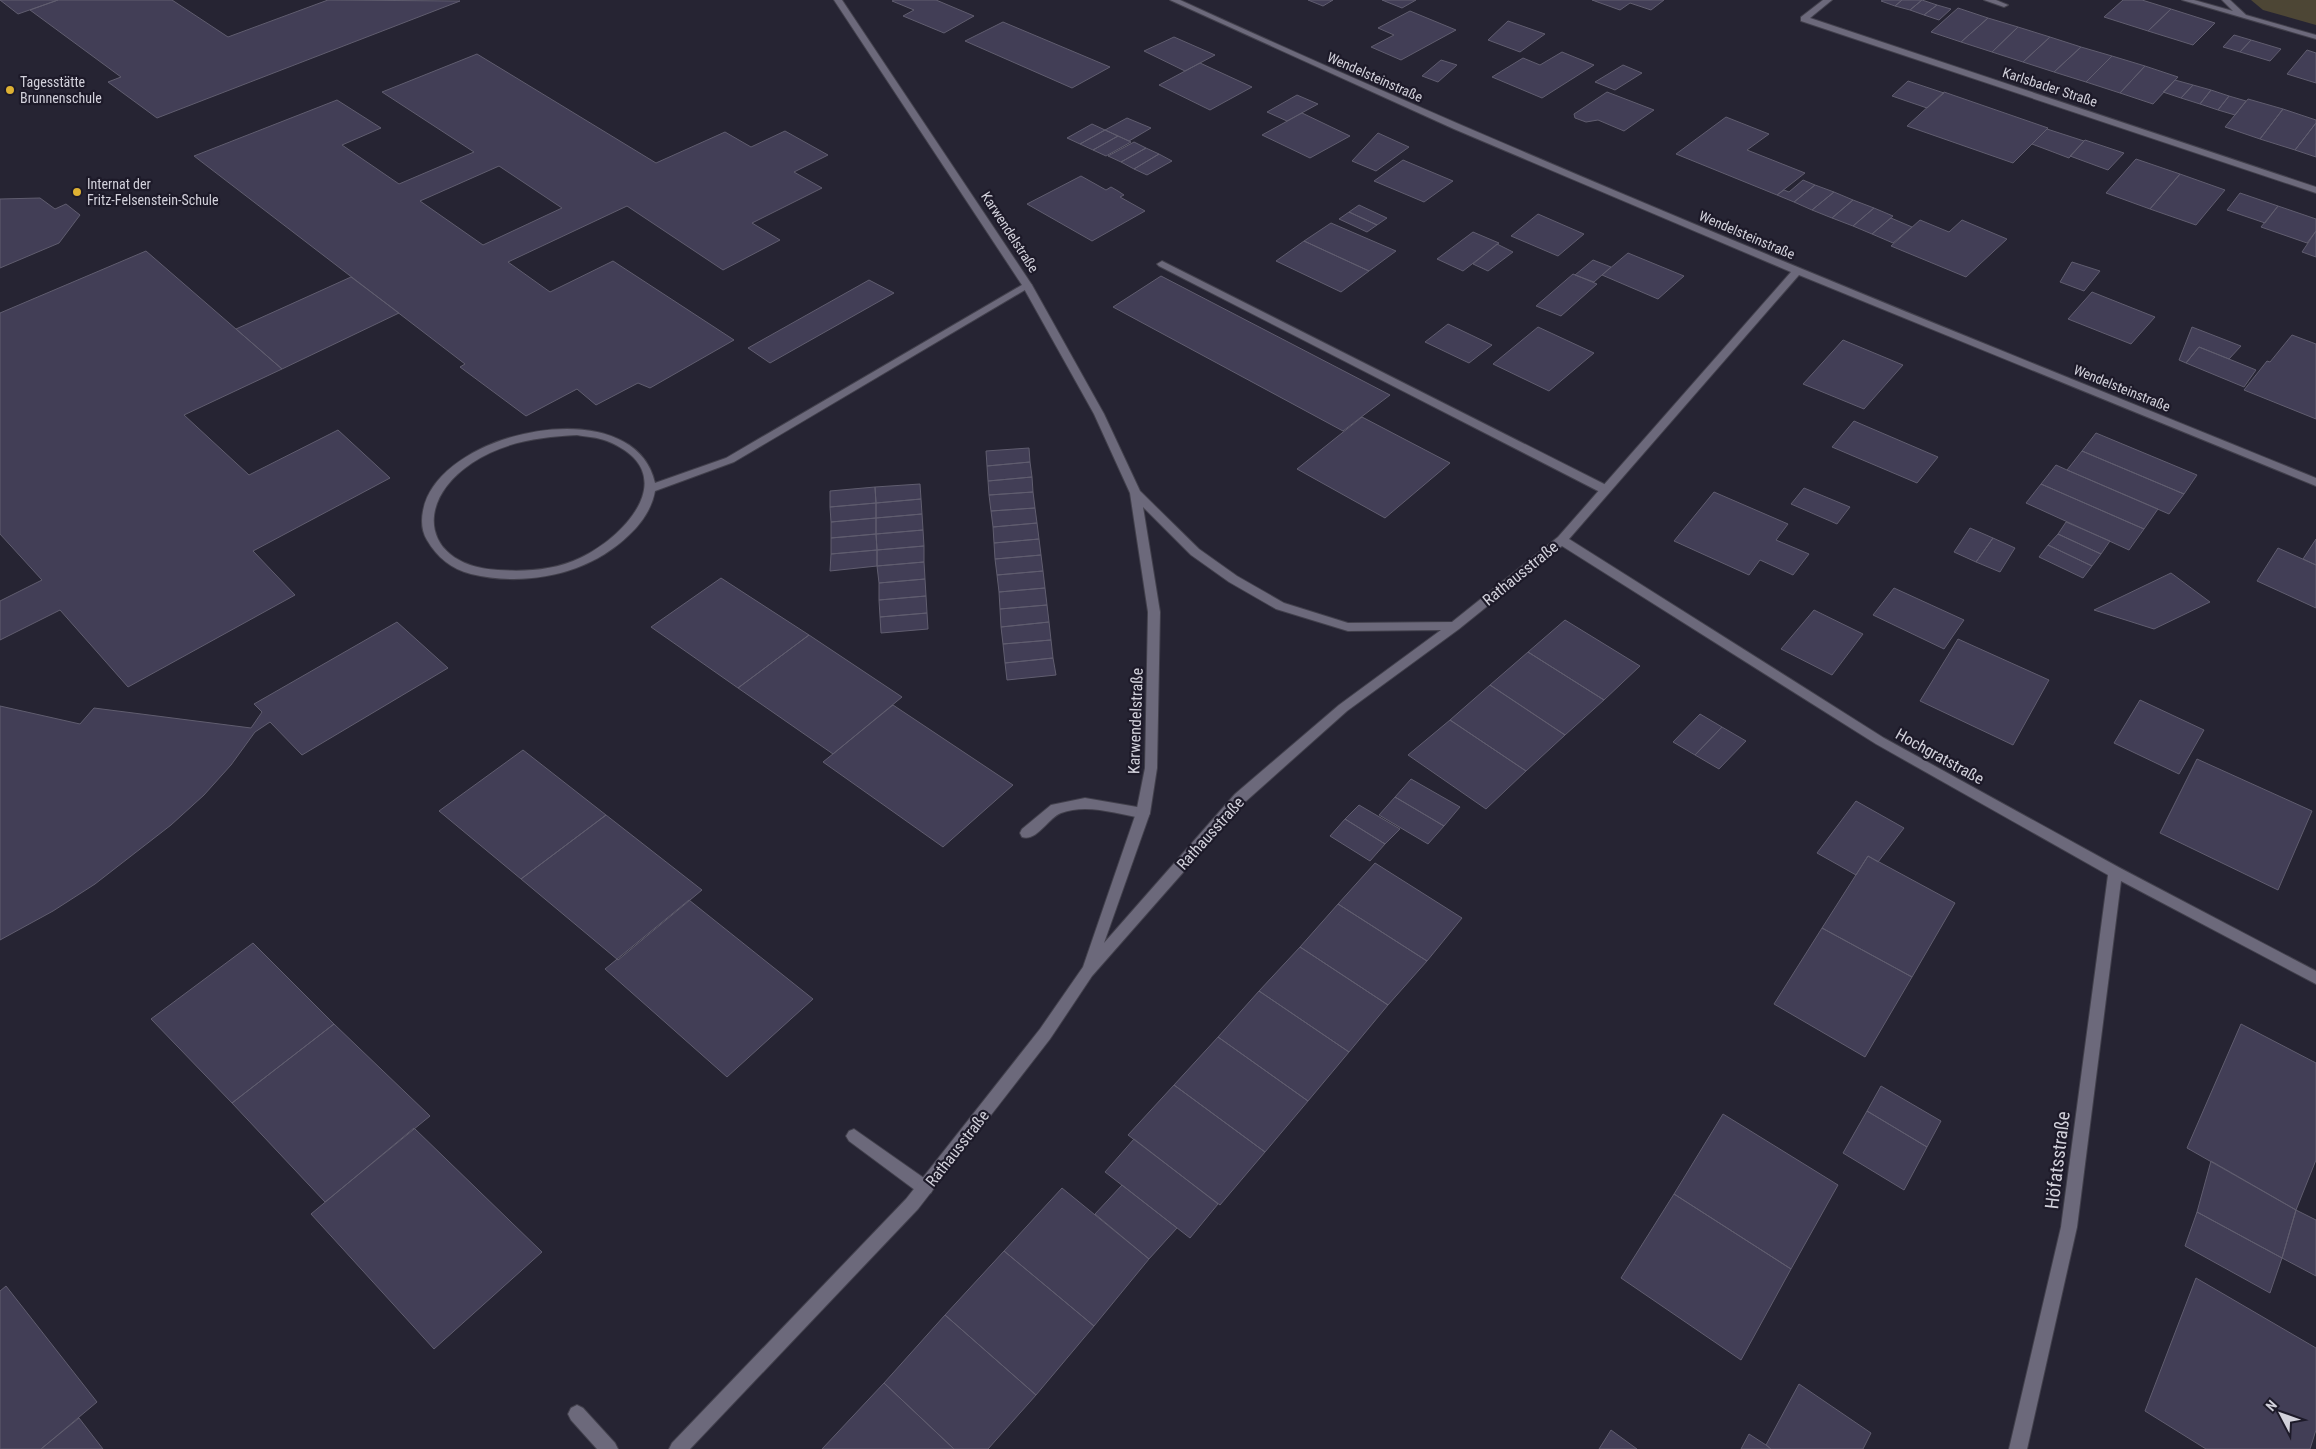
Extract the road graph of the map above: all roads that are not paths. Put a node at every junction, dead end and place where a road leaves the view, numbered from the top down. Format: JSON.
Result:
{"nodes":[{"id":1,"x":838,"y":0,"type":"edge"},
{"id":2,"x":1174,"y":0,"type":"edge"},
{"id":3,"x":1828,"y":0,"type":"edge"},
{"id":4,"x":1988,"y":0,"type":"edge"},
{"id":5,"x":2186,"y":0,"type":"edge"},
{"id":6,"x":2226,"y":0,"type":"edge"},
{"id":7,"x":2004,"y":5,"type":"dead end"},
{"id":8,"x":2244,"y":16,"type":"junction"},
{"id":9,"x":2316,"y":38,"type":"edge"},
{"id":10,"x":2316,"y":190,"type":"edge"},
{"id":11,"x":1162,"y":264,"type":"dead end"},
{"id":12,"x":1797,"y":271,"type":"junction"},
{"id":13,"x":1027,"y":285,"type":"junction"},
{"id":14,"x":2316,"y":482,"type":"edge"},
{"id":15,"x":651,"y":488,"type":"junction"},
{"id":16,"x":1606,"y":490,"type":"junction"},
{"id":17,"x":1135,"y":494,"type":"junction"},
{"id":18,"x":1562,"y":540,"type":"junction"},
{"id":19,"x":1454,"y":626,"type":"junction"},
{"id":20,"x":1143,"y":812,"type":"junction"},
{"id":21,"x":1027,"y":833,"type":"dead end"},
{"id":22,"x":2115,"y":872,"type":"junction"},
{"id":23,"x":1087,"y":972,"type":"junction"},
{"id":24,"x":2316,"y":978,"type":"edge"},
{"id":25,"x":854,"y":1136,"type":"dead end"},
{"id":26,"x":925,"y":1188,"type":"junction"},
{"id":27,"x":577,"y":1414,"type":"dead end"},
{"id":28,"x":609,"y":1449,"type":"edge"},
{"id":29,"x":678,"y":1449,"type":"edge"},
{"id":30,"x":2018,"y":1449,"type":"edge"}],
"edges":[{"from":1,"to":13,"type":"street","name":"Karwendelstraße"},
{"from":2,"to":12,"type":"street","name":"Wendelsteinstraße"},
{"from":3,"to":10,"type":"street","name":"Karlsbader Straße"},
{"from":4,"to":7,"type":"street"},
{"from":5,"to":8,"type":"street"},
{"from":6,"to":8,"type":"street"},
{"from":8,"to":9,"type":"street"},
{"from":11,"to":16,"type":"street"},
{"from":12,"to":14,"type":"street","name":"Wendelsteinstraße"},
{"from":12,"to":16,"type":"street","name":"Rathausstraße"},
{"from":13,"to":15,"type":"street"},
{"from":13,"to":17,"type":"street","name":"Karwendelstraße"},
{"from":15,"to":15,"type":"street"},
{"from":16,"to":18,"type":"street","name":"Rathausstraße"},
{"from":17,"to":19,"type":"street","name":"Karwendelstraße"},
{"from":17,"to":20,"type":"street","name":"Karwendelstraße"},
{"from":18,"to":19,"type":"street","name":"Rathausstraße"},
{"from":18,"to":22,"type":"street","name":"Hochgratstraße"},
{"from":19,"to":23,"type":"street","name":"Rathausstraße"},
{"from":20,"to":21,"type":"street"},
{"from":20,"to":23,"type":"street","name":"Karwendelstraße"},
{"from":22,"to":24,"type":"street","name":"Hochgratstraße"},
{"from":22,"to":30,"type":"street","name":"Höfatsstraße"},
{"from":23,"to":26,"type":"street","name":"Rathausstraße"},
{"from":25,"to":26,"type":"street"},
{"from":26,"to":29,"type":"street","name":"Rathausstraße"},
{"from":27,"to":28,"type":"street"}]}
